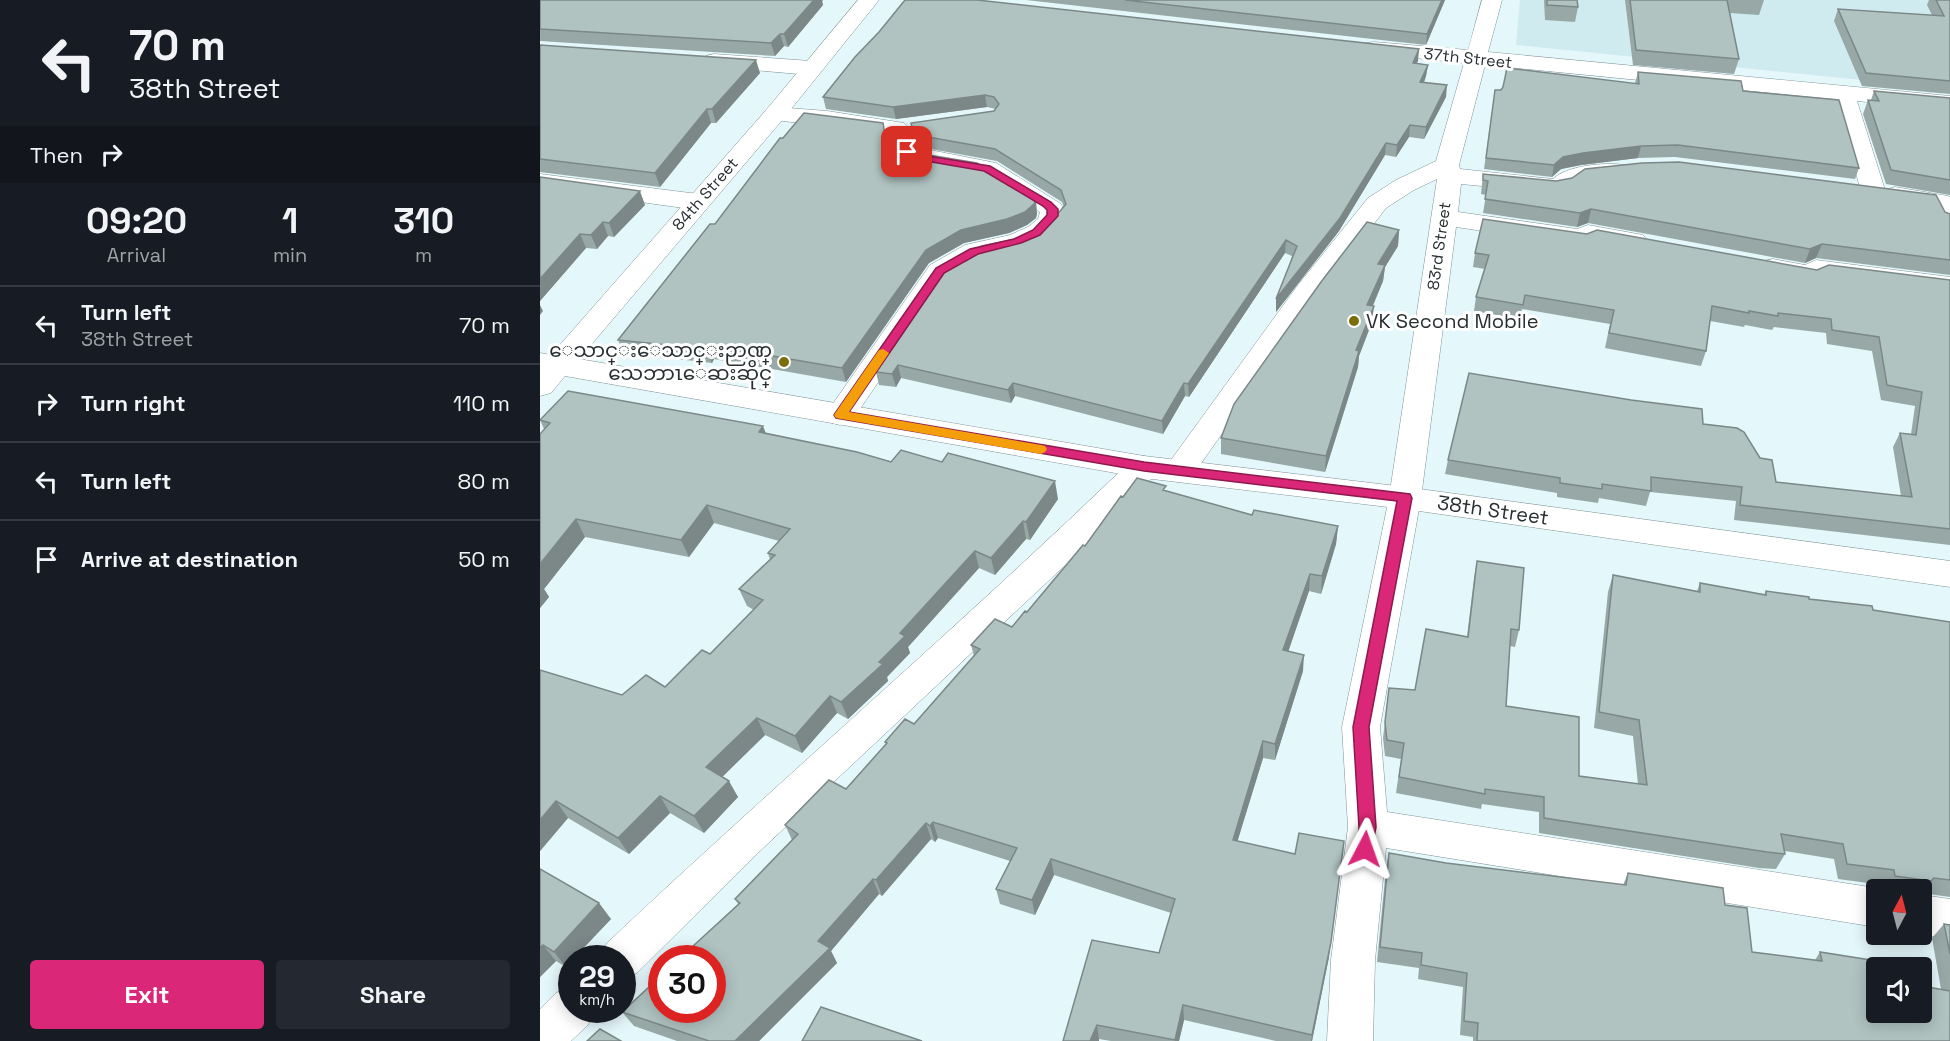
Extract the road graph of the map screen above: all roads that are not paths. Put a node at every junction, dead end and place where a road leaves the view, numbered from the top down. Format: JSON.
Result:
{"nodes":[{"id":1,"x":868,"y":0,"type":"edge"},
{"id":2,"x":1491,"y":0,"type":"edge"},
{"id":3,"x":1356,"y":46,"type":"edge"},
{"id":4,"x":690,"y":59,"type":"edge"},
{"id":5,"x":1474,"y":59,"type":"junction"},
{"id":6,"x":811,"y":68,"type":"junction"},
{"id":7,"x":1843,"y":93,"type":"junction"},
{"id":8,"x":1950,"y":103,"type":"edge"},
{"id":9,"x":775,"y":114,"type":"junction"},
{"id":10,"x":1647,"y":167,"type":"edge"},
{"id":11,"x":1449,"y":170,"type":"junction"},
{"id":12,"x":540,"y":181,"type":"edge"},
{"id":13,"x":698,"y":202,"type":"junction"},
{"id":14,"x":1443,"y":218,"type":"junction"},
{"id":15,"x":1950,"y":220,"type":"edge"},
{"id":16,"x":1654,"y":244,"type":"edge"},
{"id":17,"x":1751,"y":262,"type":"edge"},
{"id":18,"x":1950,"y":285,"type":"edge"},
{"id":19,"x":547,"y":371,"type":"edge"},
{"id":20,"x":840,"y":415,"type":"junction"},
{"id":21,"x":1161,"y":469,"type":"junction"},
{"id":22,"x":1405,"y":498,"type":"junction"},
{"id":23,"x":1950,"y":574,"type":"edge"},
{"id":24,"x":1368,"y":827,"type":"junction"},
{"id":25,"x":1866,"y":906,"type":"edge"},
{"id":26,"x":1932,"y":916,"type":"edge"},
{"id":27,"x":1950,"y":919,"type":"edge"},
{"id":28,"x":635,"y":945,"type":"edge"},
{"id":29,"x":558,"y":1023,"type":"edge"},
{"id":30,"x":540,"y":1041,"type":"edge"},
{"id":31,"x":1350,"y":1041,"type":"edge"}],
"edges":[{"from":1,"to":6,"type":"street","name":"84th Street"},
{"from":2,"to":5,"type":"street","name":"83rd Street"},
{"from":3,"to":5,"type":"street","name":"37th Street"},
{"from":4,"to":6,"type":"street"},
{"from":5,"to":7,"type":"street","name":"37th Street"},
{"from":5,"to":11,"type":"street","name":"83rd Street"},
{"from":6,"to":9,"type":"street","name":"84th Street"},
{"from":7,"to":8,"type":"street","name":"37th Street"},
{"from":7,"to":15,"type":"street"},
{"from":9,"to":13,"type":"street","name":"84th Street"},
{"from":9,"to":20,"type":"street"},
{"from":10,"to":11,"type":"street"},
{"from":11,"to":14,"type":"street","name":"83rd Street"},
{"from":11,"to":21,"type":"street"},
{"from":12,"to":13,"type":"street"},
{"from":13,"to":19,"type":"street","name":"84th Street"},
{"from":14,"to":16,"type":"street"},
{"from":14,"to":22,"type":"street","name":"83rd Street"},
{"from":17,"to":18,"type":"street"},
{"from":19,"to":20,"type":"street","name":"38th Street"},
{"from":20,"to":21,"type":"street","name":"38th Street"},
{"from":21,"to":22,"type":"street","name":"38th Street"},
{"from":21,"to":28,"type":"street"},
{"from":22,"to":23,"type":"street","name":"38th Street"},
{"from":22,"to":24,"type":"street","name":"83rd Street"},
{"from":24,"to":25,"type":"street"},
{"from":24,"to":31,"type":"street","name":"83rd Street"},
{"from":26,"to":27,"type":"street"},
{"from":29,"to":30,"type":"street"}]}
